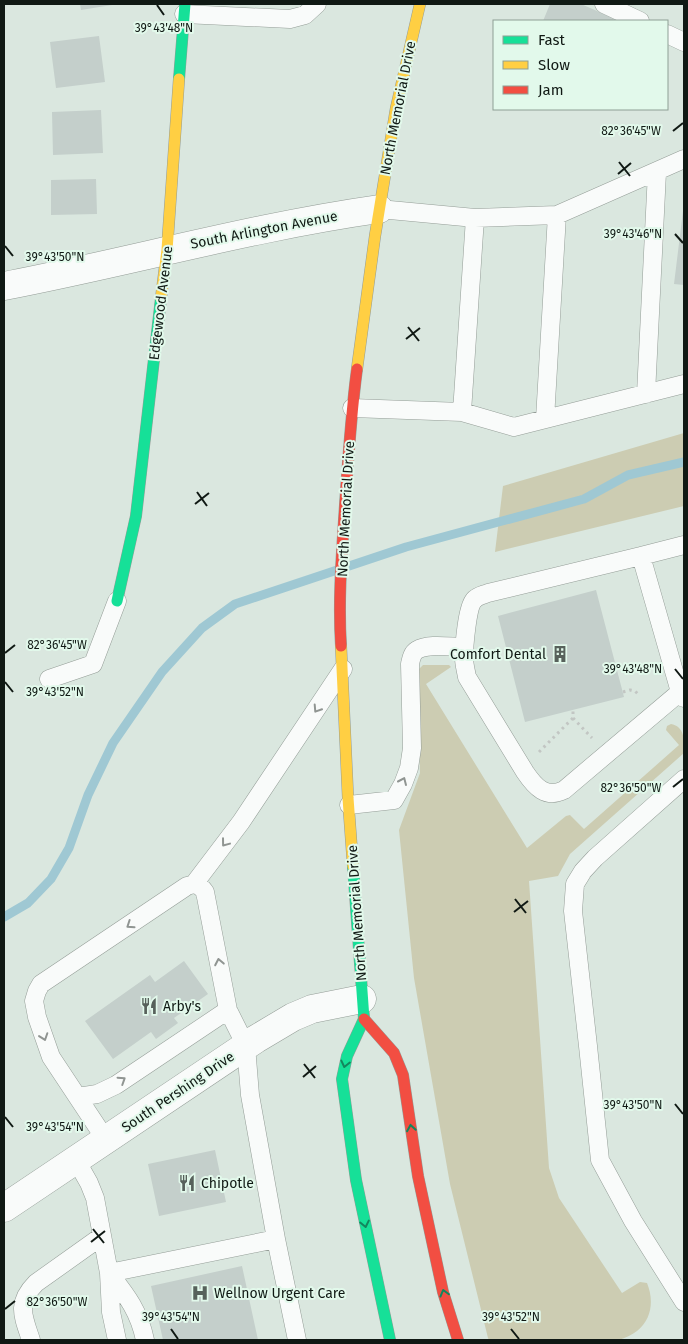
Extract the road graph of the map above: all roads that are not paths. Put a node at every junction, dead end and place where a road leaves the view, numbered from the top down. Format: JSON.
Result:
{"nodes":[{"id":1,"x":317,"y":4,"type":"edge"},
{"id":2,"x":420,"y":4,"type":"edge"},
{"id":3,"x":604,"y":4,"type":"edge"},
{"id":4,"x":184,"y":9,"type":"edge"},
{"id":5,"x":289,"y":11,"type":"edge"},
{"id":6,"x":638,"y":20,"type":"edge"},
{"id":7,"x":668,"y":34,"type":"edge"},
{"id":8,"x":684,"y":42,"type":"edge"},
{"id":9,"x":684,"y":158,"type":"edge"},
{"id":10,"x":657,"y":172,"type":"junction"},
{"id":11,"x":379,"y":209,"type":"junction"},
{"id":12,"x":557,"y":216,"type":"junction"},
{"id":13,"x":475,"y":218,"type":"junction"},
{"id":14,"x":167,"y":250,"type":"junction"},
{"id":15,"x":4,"y":286,"type":"edge"},
{"id":16,"x":684,"y":384,"type":"edge"},
{"id":17,"x":646,"y":394,"type":"junction"},
{"id":18,"x":352,"y":408,"type":"junction"},
{"id":19,"x":462,"y":412,"type":"junction"},
{"id":20,"x":545,"y":419,"type":"junction"},
{"id":21,"x":684,"y":545,"type":"edge"},
{"id":22,"x":641,"y":556,"type":"junction"},
{"id":23,"x":118,"y":601,"type":"joint"},
{"id":24,"x":464,"y":647,"type":"junction"},
{"id":25,"x":343,"y":668,"type":"junction"},
{"id":26,"x":49,"y":679,"type":"dead end"},
{"id":27,"x":682,"y":695,"type":"edge"},
{"id":28,"x":684,"y":779,"type":"edge"},
{"id":29,"x":349,"y":805,"type":"junction"},
{"id":30,"x":194,"y":884,"type":"junction"},
{"id":31,"x":363,"y":1009,"type":"junction"},
{"id":32,"x":228,"y":1010,"type":"junction"},
{"id":33,"x":246,"y":1046,"type":"junction"},
{"id":34,"x":78,"y":1097,"type":"junction"},
{"id":35,"x":106,"y":1140,"type":"junction"},
{"id":36,"x":76,"y":1160,"type":"junction"},
{"id":37,"x":4,"y":1208,"type":"edge"},
{"id":38,"x":102,"y":1236,"type":"junction"},
{"id":39,"x":276,"y":1239,"type":"junction"},
{"id":40,"x":110,"y":1273,"type":"junction"},
{"id":41,"x":684,"y":1302,"type":"edge"},
{"id":42,"x":31,"y":1340,"type":"edge"},
{"id":43,"x":117,"y":1340,"type":"edge"},
{"id":44,"x":145,"y":1340,"type":"edge"},
{"id":45,"x":297,"y":1340,"type":"edge"},
{"id":46,"x":390,"y":1340,"type":"edge"},
{"id":47,"x":458,"y":1340,"type":"edge"}],
"edges":[{"from":1,"to":5,"type":"lane"},
{"from":2,"to":11,"type":"main road","name":"North Memorial Drive"},
{"from":3,"to":6,"type":"lane"},
{"from":4,"to":5,"type":"lane"},
{"from":4,"to":14,"type":"main road","name":"Edgewood Avenue"},
{"from":7,"to":8,"type":"lane"},
{"from":9,"to":10,"type":"lane"},
{"from":10,"to":12,"type":"lane"},
{"from":10,"to":17,"type":"lane"},
{"from":11,"to":13,"type":"lane"},
{"from":11,"to":14,"type":"street","name":"South Arlington Avenue"},
{"from":11,"to":18,"type":"main road","name":"North Memorial Drive"},
{"from":12,"to":13,"type":"lane"},
{"from":12,"to":20,"type":"lane"},
{"from":13,"to":19,"type":"lane"},
{"from":14,"to":15,"type":"street","name":"South Arlington Avenue"},
{"from":14,"to":23,"type":"main road","name":"Edgewood Avenue"},
{"from":16,"to":17,"type":"lane"},
{"from":17,"to":20,"type":"lane"},
{"from":18,"to":19,"type":"lane"},
{"from":18,"to":25,"type":"main road","name":"North Memorial Drive"},
{"from":19,"to":20,"type":"lane"},
{"from":21,"to":22,"type":"lane"},
{"from":22,"to":24,"type":"lane"},
{"from":22,"to":27,"type":"lane"},
{"from":23,"to":26,"type":"lane"},
{"from":24,"to":27,"type":"lane"},
{"from":29,"to":24,"type":"lane","one_way":true},
{"from":25,"to":29,"type":"main road","name":"North Memorial Drive"},
{"from":25,"to":30,"type":"lane","one_way":true},
{"from":28,"to":41,"type":"lane"},
{"from":29,"to":31,"type":"main road","name":"North Memorial Drive"},
{"from":32,"to":30,"type":"lane","one_way":true},
{"from":30,"to":34,"type":"lane","one_way":true},
{"from":31,"to":33,"type":"street","name":"South Pershing Drive"},
{"from":31,"to":46,"type":"main road","name":"North Memorial Drive","one_way":true},
{"from":47,"to":31,"type":"main road","one_way":true},
{"from":32,"to":33,"type":"lane"},
{"from":34,"to":32,"type":"lane","one_way":true},
{"from":33,"to":35,"type":"street","name":"South Pershing Drive"},
{"from":33,"to":39,"type":"lane"},
{"from":34,"to":35,"type":"lane"},
{"from":35,"to":36,"type":"street","name":"South Pershing Drive"},
{"from":36,"to":37,"type":"street","name":"South Pershing Drive"},
{"from":36,"to":38,"type":"lane"},
{"from":38,"to":40,"type":"lane"},
{"from":38,"to":42,"type":"lane"},
{"from":39,"to":40,"type":"lane"},
{"from":39,"to":45,"type":"lane"},
{"from":40,"to":43,"type":"lane"},
{"from":40,"to":44,"type":"lane"}]}
